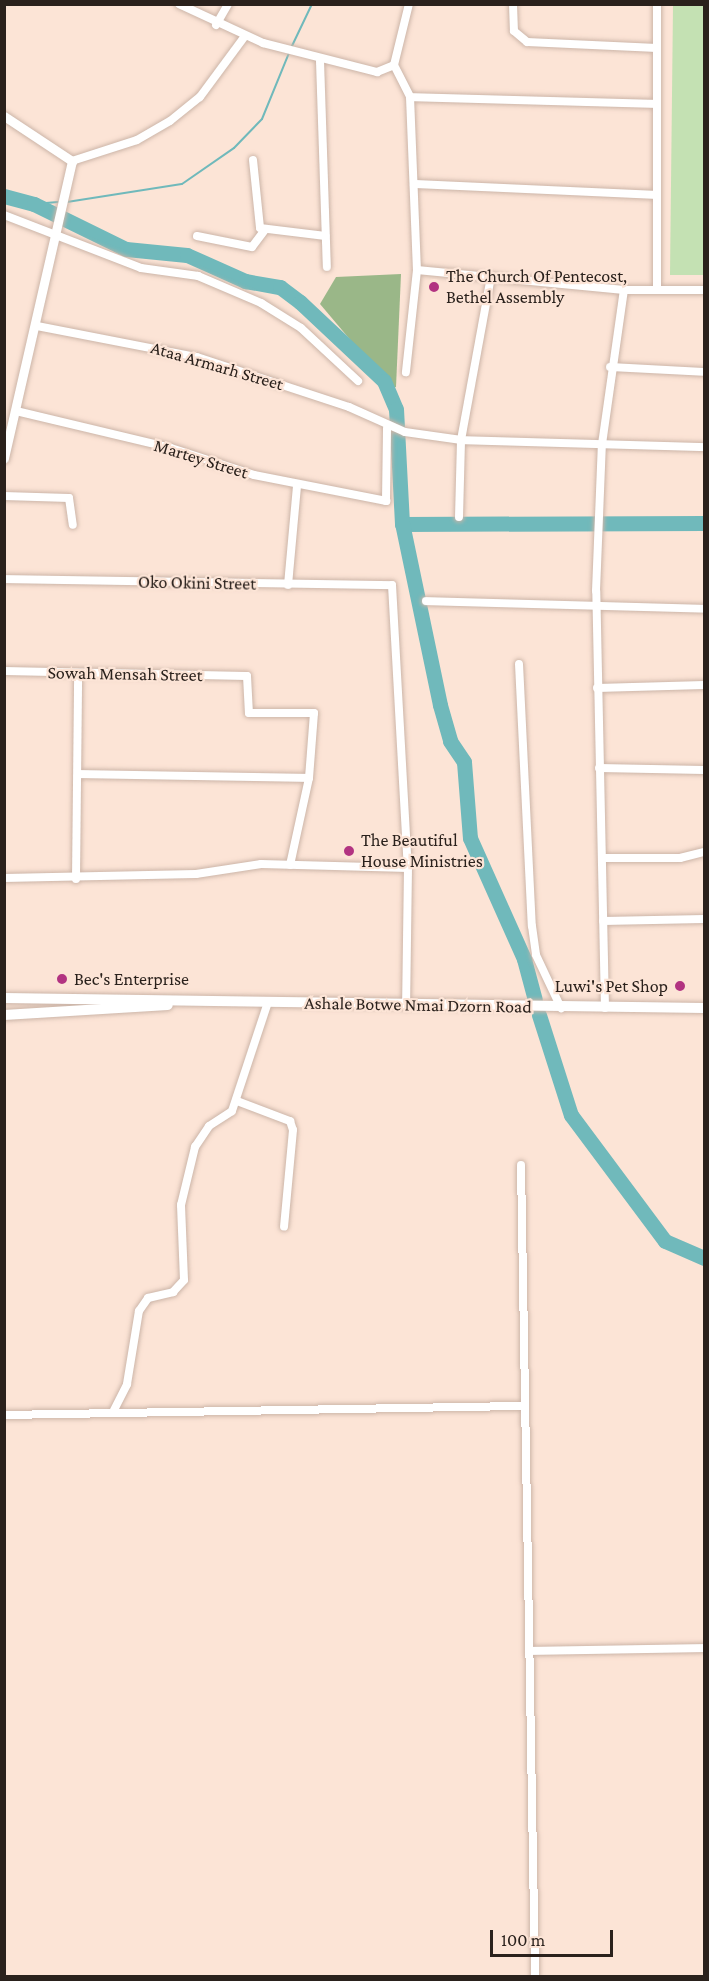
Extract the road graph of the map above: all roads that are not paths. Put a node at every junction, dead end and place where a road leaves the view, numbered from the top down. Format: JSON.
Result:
{"nodes":[{"id":1,"x":179,"y":4,"type":"edge"},
{"id":2,"x":228,"y":4,"type":"edge"},
{"id":3,"x":513,"y":4,"type":"edge"},
{"id":4,"x":657,"y":4,"type":"edge"},
{"id":5,"x":406,"y":6,"type":"edge"},
{"id":6,"x":216,"y":25,"type":"junction"},
{"id":7,"x":245,"y":36,"type":"junction"},
{"id":8,"x":657,"y":48,"type":"junction"},
{"id":9,"x":320,"y":61,"type":"junction"},
{"id":10,"x":394,"y":65,"type":"junction"},
{"id":11,"x":410,"y":98,"type":"junction"},
{"id":12,"x":656,"y":104,"type":"junction"},
{"id":13,"x":4,"y":116,"type":"edge"},
{"id":14,"x":253,"y":160,"type":"dead end"},
{"id":15,"x":72,"y":161,"type":"junction"},
{"id":16,"x":414,"y":184,"type":"junction"},
{"id":17,"x":654,"y":195,"type":"junction"},
{"id":18,"x":4,"y":215,"type":"edge"},
{"id":19,"x":264,"y":231,"type":"junction"},
{"id":20,"x":59,"y":236,"type":"junction"},
{"id":21,"x":197,"y":236,"type":"dead end"},
{"id":22,"x":326,"y":236,"type":"junction"},
{"id":23,"x":327,"y":267,"type":"dead end"},
{"id":24,"x":417,"y":270,"type":"junction"},
{"id":25,"x":491,"y":276,"type":"junction"},
{"id":26,"x":624,"y":290,"type":"junction"},
{"id":27,"x":657,"y":290,"type":"junction"},
{"id":28,"x":705,"y":290,"type":"edge"},
{"id":29,"x":38,"y":326,"type":"junction"},
{"id":30,"x":610,"y":367,"type":"junction"},
{"id":31,"x":406,"y":372,"type":"dead end"},
{"id":32,"x":705,"y":372,"type":"edge"},
{"id":33,"x":358,"y":381,"type":"dead end"},
{"id":34,"x":16,"y":411,"type":"junction"},
{"id":35,"x":389,"y":429,"type":"junction"},
{"id":36,"x":460,"y":440,"type":"junction"},
{"id":37,"x":602,"y":444,"type":"junction"},
{"id":38,"x":705,"y":447,"type":"edge"},
{"id":39,"x":4,"y":458,"type":"edge"},
{"id":40,"x":297,"y":486,"type":"junction"},
{"id":41,"x":4,"y":496,"type":"edge"},
{"id":42,"x":459,"y":517,"type":"dead end"},
{"id":43,"x":73,"y":525,"type":"dead end"},
{"id":44,"x":4,"y":579,"type":"edge"},
{"id":45,"x":288,"y":585,"type":"junction"},
{"id":46,"x":426,"y":601,"type":"dead end"},
{"id":47,"x":595,"y":607,"type":"junction"},
{"id":48,"x":705,"y":609,"type":"edge"},
{"id":49,"x":519,"y":664,"type":"dead end"},
{"id":50,"x":4,"y":671,"type":"edge"},
{"id":51,"x":78,"y":673,"type":"junction"},
{"id":52,"x":705,"y":685,"type":"edge"},
{"id":53,"x":597,"y":688,"type":"junction"},
{"id":54,"x":599,"y":768,"type":"junction"},
{"id":55,"x":705,"y":770,"type":"edge"},
{"id":56,"x":80,"y":774,"type":"junction"},
{"id":57,"x":309,"y":778,"type":"junction"},
{"id":58,"x":705,"y":852,"type":"edge"},
{"id":59,"x":602,"y":858,"type":"junction"},
{"id":60,"x":290,"y":865,"type":"junction"},
{"id":61,"x":408,"y":868,"type":"junction"},
{"id":62,"x":4,"y":878,"type":"edge"},
{"id":63,"x":76,"y":879,"type":"junction"},
{"id":64,"x":705,"y":919,"type":"edge"},
{"id":65,"x":603,"y":921,"type":"junction"},
{"id":66,"x":4,"y":998,"type":"edge"},
{"id":67,"x":204,"y":1002,"type":"junction"},
{"id":68,"x":268,"y":1002,"type":"junction"},
{"id":69,"x":406,"y":1006,"type":"junction"},
{"id":70,"x":561,"y":1008,"type":"junction"},
{"id":71,"x":605,"y":1008,"type":"junction"},
{"id":72,"x":705,"y":1008,"type":"edge"},
{"id":73,"x":4,"y":1015,"type":"edge"},
{"id":74,"x":237,"y":1101,"type":"junction"},
{"id":75,"x":521,"y":1165,"type":"dead end"},
{"id":76,"x":284,"y":1227,"type":"dead end"},
{"id":77,"x":522,"y":1406,"type":"junction"},
{"id":78,"x":113,"y":1412,"type":"junction"},
{"id":79,"x":4,"y":1415,"type":"edge"},
{"id":80,"x":705,"y":1648,"type":"edge"},
{"id":81,"x":530,"y":1651,"type":"junction"},
{"id":82,"x":535,"y":1977,"type":"edge"}],
"edges":[{"from":1,"to":6,"type":"street"},
{"from":2,"to":6,"type":"street"},
{"from":3,"to":8,"type":"street"},
{"from":4,"to":8,"type":"street"},
{"from":5,"to":10,"type":"street"},
{"from":6,"to":7,"type":"street"},
{"from":7,"to":9,"type":"street"},
{"from":7,"to":15,"type":"street"},
{"from":8,"to":12,"type":"street"},
{"from":9,"to":10,"type":"street"},
{"from":9,"to":22,"type":"street"},
{"from":10,"to":11,"type":"street"},
{"from":11,"to":12,"type":"street"},
{"from":11,"to":16,"type":"street"},
{"from":12,"to":17,"type":"street"},
{"from":13,"to":15,"type":"street"},
{"from":14,"to":19,"type":"street"},
{"from":15,"to":20,"type":"street"},
{"from":16,"to":17,"type":"street"},
{"from":16,"to":24,"type":"street"},
{"from":17,"to":27,"type":"street"},
{"from":18,"to":20,"type":"street"},
{"from":19,"to":21,"type":"street"},
{"from":19,"to":22,"type":"street"},
{"from":20,"to":29,"type":"street"},
{"from":20,"to":33,"type":"street"},
{"from":22,"to":23,"type":"street"},
{"from":24,"to":25,"type":"street"},
{"from":24,"to":31,"type":"street"},
{"from":25,"to":26,"type":"street"},
{"from":25,"to":36,"type":"street"},
{"from":26,"to":27,"type":"street"},
{"from":26,"to":30,"type":"street"},
{"from":27,"to":28,"type":"street"},
{"from":29,"to":34,"type":"street"},
{"from":29,"to":35,"type":"street","name":"Ataa Armarh Street"},
{"from":30,"to":32,"type":"street"},
{"from":30,"to":37,"type":"street"},
{"from":34,"to":39,"type":"street"},
{"from":34,"to":40,"type":"street","name":"Martey Street"},
{"from":35,"to":36,"type":"street","name":"Ataa Armarh Street"},
{"from":35,"to":40,"type":"street","name":"Martey Street"},
{"from":36,"to":37,"type":"street","name":"Ataa Armarh Street"},
{"from":36,"to":42,"type":"street"},
{"from":37,"to":38,"type":"street","name":"Ataa Armarh Street"},
{"from":37,"to":47,"type":"street"},
{"from":40,"to":45,"type":"street"},
{"from":41,"to":43,"type":"street"},
{"from":44,"to":45,"type":"street","name":"Oko Okini Street"},
{"from":45,"to":61,"type":"street","name":"Oko Okini Street"},
{"from":46,"to":47,"type":"street"},
{"from":47,"to":48,"type":"street"},
{"from":47,"to":53,"type":"street"},
{"from":49,"to":70,"type":"street"},
{"from":50,"to":51,"type":"street","name":"Sowah Mensah Street"},
{"from":51,"to":56,"type":"street"},
{"from":51,"to":57,"type":"street","name":"Sowah Mensah Street"},
{"from":52,"to":53,"type":"street"},
{"from":53,"to":54,"type":"street"},
{"from":54,"to":55,"type":"street"},
{"from":54,"to":59,"type":"street"},
{"from":56,"to":57,"type":"street"},
{"from":56,"to":63,"type":"street"},
{"from":57,"to":60,"type":"street"},
{"from":58,"to":59,"type":"street"},
{"from":59,"to":65,"type":"street"},
{"from":60,"to":61,"type":"street"},
{"from":60,"to":63,"type":"street"},
{"from":61,"to":69,"type":"street"},
{"from":62,"to":63,"type":"street"},
{"from":64,"to":65,"type":"street"},
{"from":65,"to":71,"type":"street"},
{"from":66,"to":67,"type":"main road","name":"Ashale Botwe Nmai Dzorn Road"},
{"from":67,"to":68,"type":"main road","name":"Ashale Botwe Nmai Dzorn Road"},
{"from":67,"to":73,"type":"main road","name":"Ashale Botwe Nmai Dzorn Road"},
{"from":68,"to":69,"type":"main road","name":"Ashale Botwe Nmai Dzorn Road"},
{"from":68,"to":74,"type":"street"},
{"from":69,"to":70,"type":"main road","name":"Ashale Botwe Nmai Dzorn Road"},
{"from":70,"to":71,"type":"main road","name":"Ashale Botwe Nmai Dzorn Road"},
{"from":71,"to":72,"type":"main road","name":"Ashale Botwe Nmai Dzorn Road"},
{"from":74,"to":76,"type":"street"},
{"from":74,"to":78,"type":"street"},
{"from":75,"to":77,"type":"street"},
{"from":77,"to":78,"type":"street"},
{"from":77,"to":81,"type":"street"},
{"from":78,"to":79,"type":"street"},
{"from":80,"to":81,"type":"street"},
{"from":81,"to":82,"type":"street"}]}
